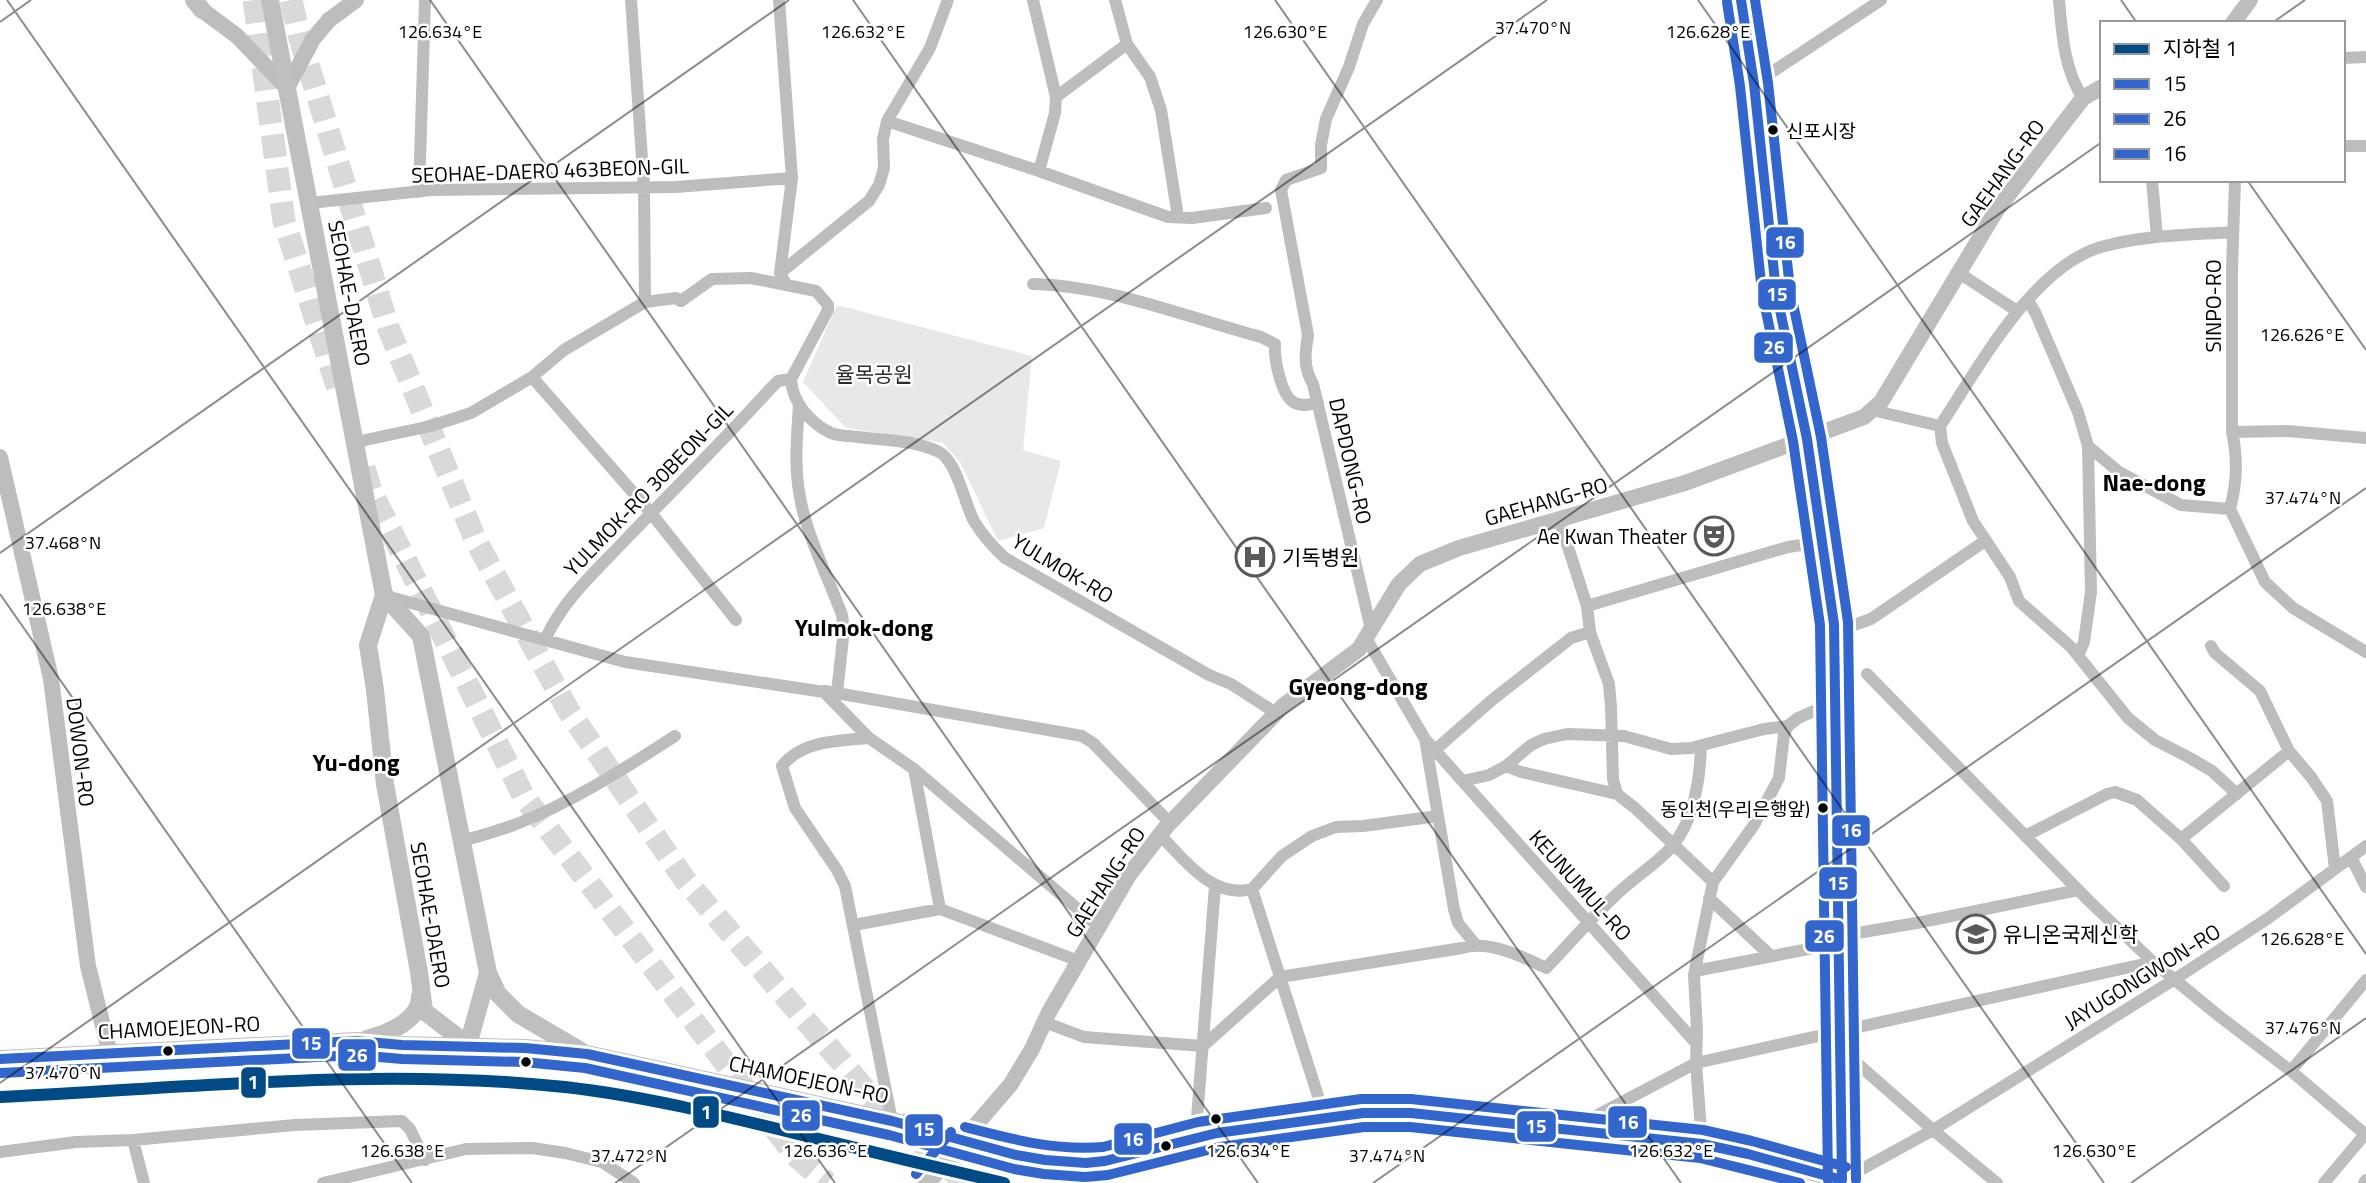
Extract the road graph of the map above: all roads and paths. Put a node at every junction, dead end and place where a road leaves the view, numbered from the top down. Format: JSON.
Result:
{"nodes":[{"id":1,"x":270,"y":0,"type":"edge"},
{"id":2,"x":356,"y":0,"type":"edge"},
{"id":3,"x":425,"y":0,"type":"edge"},
{"id":4,"x":631,"y":0,"type":"edge"},
{"id":5,"x":779,"y":0,"type":"edge"},
{"id":6,"x":948,"y":0,"type":"edge"},
{"id":7,"x":1033,"y":0,"type":"edge"},
{"id":8,"x":1115,"y":0,"type":"edge"},
{"id":9,"x":1377,"y":0,"type":"edge"},
{"id":10,"x":1881,"y":0,"type":"edge"},
{"id":11,"x":2059,"y":0,"type":"edge"},
{"id":12,"x":2236,"y":0,"type":"edge"},
{"id":13,"x":2250,"y":0,"type":"edge"},
{"id":14,"x":1744,"y":1,"type":"edge"},
{"id":15,"x":198,"y":5,"type":"edge"},
{"id":16,"x":2235,"y":21,"type":"edge"},
{"id":17,"x":2236,"y":21,"type":"edge"},
{"id":18,"x":1127,"y":44,"type":"junction"},
{"id":19,"x":2366,"y":57,"type":"edge"},
{"id":20,"x":2345,"y":58,"type":"edge"},
{"id":21,"x":1754,"y":83,"type":"junction"},
{"id":22,"x":2100,"y":87,"type":"edge"},
{"id":23,"x":287,"y":89,"type":"junction"},
{"id":24,"x":1056,"y":97,"type":"junction"},
{"id":25,"x":2083,"y":99,"type":"junction"},
{"id":26,"x":887,"y":121,"type":"junction"},
{"id":27,"x":2345,"y":146,"type":"edge"},
{"id":28,"x":2366,"y":146,"type":"edge"},
{"id":29,"x":1038,"y":170,"type":"junction"},
{"id":30,"x":792,"y":178,"type":"junction"},
{"id":31,"x":2152,"y":182,"type":"edge"},
{"id":32,"x":2235,"y":182,"type":"edge"},
{"id":33,"x":644,"y":187,"type":"junction"},
{"id":34,"x":419,"y":192,"type":"junction"},
{"id":35,"x":310,"y":203,"type":"junction"},
{"id":36,"x":1266,"y":208,"type":"dead end"},
{"id":37,"x":1178,"y":218,"type":"junction"},
{"id":38,"x":2233,"y":232,"type":"junction"},
{"id":39,"x":2157,"y":237,"type":"junction"},
{"id":40,"x":1959,"y":272,"type":"junction"},
{"id":41,"x":783,"y":279,"type":"junction"},
{"id":42,"x":1032,"y":284,"type":"dead end"},
{"id":43,"x":2028,"y":300,"type":"junction"},
{"id":44,"x":645,"y":303,"type":"junction"},
{"id":45,"x":2017,"y":311,"type":"junction"},
{"id":46,"x":533,"y":377,"type":"junction"},
{"id":47,"x":791,"y":379,"type":"junction"},
{"id":48,"x":1318,"y":403,"type":"junction"},
{"id":49,"x":799,"y":405,"type":"junction"},
{"id":50,"x":1872,"y":410,"type":"junction"},
{"id":51,"x":1940,"y":426,"type":"junction"},
{"id":52,"x":2232,"y":432,"type":"junction"},
{"id":53,"x":2366,"y":438,"type":"edge"},
{"id":54,"x":1807,"y":439,"type":"junction"},
{"id":55,"x":356,"y":442,"type":"junction"},
{"id":56,"x":2088,"y":446,"type":"junction"},
{"id":57,"x":0,"y":457,"type":"edge"},
{"id":58,"x":2230,"y":509,"type":"junction"},
{"id":59,"x":651,"y":513,"type":"junction"},
{"id":60,"x":1559,"y":519,"type":"junction"},
{"id":61,"x":1985,"y":541,"type":"junction"},
{"id":62,"x":1822,"y":542,"type":"junction"},
{"id":63,"x":384,"y":595,"type":"junction"},
{"id":64,"x":1587,"y":606,"type":"junction"},
{"id":65,"x":736,"y":620,"type":"dead end"},
{"id":66,"x":1590,"y":632,"type":"junction"},
{"id":67,"x":1834,"y":632,"type":"junction"},
{"id":68,"x":1368,"y":634,"type":"junction"},
{"id":69,"x":545,"y":640,"type":"junction"},
{"id":70,"x":2211,"y":646,"type":"dead end"},
{"id":71,"x":2366,"y":652,"type":"edge"},
{"id":72,"x":2078,"y":656,"type":"junction"},
{"id":73,"x":1867,"y":674,"type":"dead end"},
{"id":74,"x":818,"y":690,"type":"junction"},
{"id":75,"x":836,"y":693,"type":"junction"},
{"id":76,"x":1836,"y":710,"type":"junction"},
{"id":77,"x":1276,"y":713,"type":"junction"},
{"id":78,"x":1788,"y":726,"type":"junction"},
{"id":79,"x":1611,"y":734,"type":"junction"},
{"id":80,"x":675,"y":736,"type":"dead end"},
{"id":81,"x":869,"y":738,"type":"junction"},
{"id":82,"x":1425,"y":739,"type":"junction"},
{"id":83,"x":1701,"y":746,"type":"junction"},
{"id":84,"x":1435,"y":750,"type":"junction"},
{"id":85,"x":2290,"y":751,"type":"junction"},
{"id":86,"x":1506,"y":766,"type":"junction"},
{"id":87,"x":914,"y":769,"type":"junction"},
{"id":88,"x":1463,"y":781,"type":"junction"},
{"id":89,"x":1617,"y":794,"type":"junction"},
{"id":90,"x":2237,"y":794,"type":"junction"},
{"id":91,"x":1438,"y":816,"type":"junction"},
{"id":92,"x":1165,"y":829,"type":"junction"},
{"id":93,"x":2025,"y":836,"type":"junction"},
{"id":94,"x":2181,"y":839,"type":"junction"},
{"id":95,"x":462,"y":841,"type":"junction"},
{"id":96,"x":1674,"y":845,"type":"junction"},
{"id":97,"x":2366,"y":846,"type":"edge"},
{"id":98,"x":2351,"y":857,"type":"junction"},
{"id":99,"x":2335,"y":869,"type":"junction"},
{"id":100,"x":1713,"y":882,"type":"junction"},
{"id":101,"x":1215,"y":886,"type":"junction"},
{"id":102,"x":2224,"y":886,"type":"dead end"},
{"id":103,"x":2366,"y":887,"type":"edge"},
{"id":104,"x":1252,"y":889,"type":"junction"},
{"id":105,"x":2078,"y":890,"type":"junction"},
{"id":106,"x":1709,"y":898,"type":"junction"},
{"id":107,"x":940,"y":909,"type":"junction"},
{"id":108,"x":1589,"y":923,"type":"junction"},
{"id":109,"x":854,"y":925,"type":"junction"},
{"id":110,"x":1099,"y":927,"type":"junction"},
{"id":111,"x":1840,"y":939,"type":"junction"},
{"id":112,"x":1475,"y":944,"type":"junction"},
{"id":113,"x":1771,"y":956,"type":"junction"},
{"id":114,"x":1079,"y":961,"type":"junction"},
{"id":115,"x":2153,"y":962,"type":"junction"},
{"id":116,"x":1695,"y":971,"type":"junction"},
{"id":117,"x":419,"y":972,"type":"junction"},
{"id":118,"x":488,"y":973,"type":"junction"},
{"id":119,"x":1280,"y":977,"type":"junction"},
{"id":120,"x":2175,"y":979,"type":"junction"},
{"id":121,"x":2366,"y":980,"type":"edge"},
{"id":122,"x":1044,"y":1023,"type":"junction"},
{"id":123,"x":1841,"y":1030,"type":"junction"},
{"id":124,"x":357,"y":1041,"type":"junction"},
{"id":125,"x":1695,"y":1042,"type":"junction"},
{"id":126,"x":468,"y":1045,"type":"junction"},
{"id":127,"x":1203,"y":1046,"type":"junction"},
{"id":128,"x":1842,"y":1050,"type":"junction"},
{"id":129,"x":110,"y":1054,"type":"junction"},
{"id":130,"x":587,"y":1054,"type":"junction"},
{"id":131,"x":0,"y":1059,"type":"edge"},
{"id":132,"x":1696,"y":1063,"type":"junction"},
{"id":133,"x":2291,"y":1071,"type":"junction"},
{"id":134,"x":1325,"y":1118,"type":"junction"},
{"id":135,"x":892,"y":1121,"type":"junction"},
{"id":136,"x":1933,"y":1130,"type":"junction"},
{"id":137,"x":1567,"y":1131,"type":"junction"},
{"id":138,"x":2366,"y":1135,"type":"edge"},
{"id":139,"x":1200,"y":1136,"type":"junction"},
{"id":140,"x":133,"y":1140,"type":"junction"},
{"id":141,"x":962,"y":1140,"type":"junction"},
{"id":142,"x":1702,"y":1144,"type":"junction"},
{"id":143,"x":0,"y":1152,"type":"edge"},
{"id":144,"x":425,"y":1160,"type":"junction"},
{"id":145,"x":1845,"y":1181,"type":"edge"},
{"id":146,"x":144,"y":1183,"type":"edge"},
{"id":147,"x":323,"y":1183,"type":"edge"},
{"id":148,"x":634,"y":1183,"type":"edge"},
{"id":149,"x":927,"y":1183,"type":"edge"},
{"id":150,"x":1997,"y":1183,"type":"edge"},
{"id":151,"x":2324,"y":1183,"type":"edge"}],
"edges":[{"from":1,"to":23,"type":"main road","name":"SEOHAE-DAERO"},
{"from":2,"to":23,"type":"street"},
{"from":3,"to":34,"type":"street"},
{"from":4,"to":33,"type":"street"},
{"from":5,"to":30,"type":"street"},
{"from":6,"to":26,"type":"street"},
{"from":7,"to":24,"type":"street"},
{"from":8,"to":18,"type":"street"},
{"from":9,"to":48,"type":"street","name":"DAPDONG-RO"},
{"from":10,"to":21,"type":"street"},
{"from":11,"to":25,"type":"street"},
{"from":12,"to":16,"type":"street"},
{"from":13,"to":17,"type":"street"},
{"from":14,"to":21,"type":"street"},
{"from":15,"to":23,"type":"street"},
{"from":18,"to":24,"type":"street"},
{"from":18,"to":37,"type":"street"},
{"from":19,"to":20,"type":"street"},
{"from":21,"to":54,"type":"street"},
{"from":22,"to":25,"type":"street","name":"GAEHANG-RO"},
{"from":23,"to":35,"type":"main road","name":"SEOHAE-DAERO"},
{"from":24,"to":29,"type":"street"},
{"from":25,"to":40,"type":"street","name":"GAEHANG-RO"},
{"from":26,"to":29,"type":"street"},
{"from":26,"to":41,"type":"street"},
{"from":27,"to":28,"type":"street"},
{"from":29,"to":37,"type":"street"},
{"from":30,"to":33,"type":"street","name":"SEOHAE-DAERO 463BEON-GIL"},
{"from":30,"to":41,"type":"street"},
{"from":31,"to":39,"type":"street"},
{"from":32,"to":38,"type":"street","name":"SINPO-RO"},
{"from":33,"to":34,"type":"street","name":"SEOHAE-DAERO 463BEON-GIL"},
{"from":33,"to":44,"type":"street"},
{"from":34,"to":35,"type":"street","name":"SEOHAE-DAERO 463BEON-GIL"},
{"from":35,"to":55,"type":"main road","name":"SEOHAE-DAERO"},
{"from":36,"to":37,"type":"street"},
{"from":38,"to":39,"type":"street"},
{"from":38,"to":52,"type":"street","name":"SINPO-RO"},
{"from":39,"to":43,"type":"street"},
{"from":40,"to":45,"type":"street"},
{"from":40,"to":50,"type":"street","name":"GAEHANG-RO"},
{"from":41,"to":44,"type":"street"},
{"from":41,"to":47,"type":"street"},
{"from":42,"to":48,"type":"street"},
{"from":43,"to":45,"type":"street"},
{"from":43,"to":56,"type":"street"},
{"from":44,"to":46,"type":"street"},
{"from":45,"to":51,"type":"street"},
{"from":46,"to":55,"type":"street"},
{"from":46,"to":59,"type":"street"},
{"from":47,"to":49,"type":"street","name":"YULMOK-RO"},
{"from":47,"to":59,"type":"street","name":"YULMOK-RO 30BEON-GIL"},
{"from":48,"to":68,"type":"street","name":"DAPDONG-RO"},
{"from":49,"to":75,"type":"street"},
{"from":49,"to":77,"type":"street","name":"YULMOK-RO"},
{"from":50,"to":51,"type":"street"},
{"from":50,"to":54,"type":"street","name":"GAEHANG-RO"},
{"from":51,"to":61,"type":"street"},
{"from":52,"to":53,"type":"street"},
{"from":52,"to":58,"type":"street","name":"SINPO-RO"},
{"from":54,"to":60,"type":"street","name":"GAEHANG-RO"},
{"from":54,"to":62,"type":"street"},
{"from":55,"to":63,"type":"main road","name":"SEOHAE-DAERO"},
{"from":56,"to":58,"type":"street"},
{"from":56,"to":72,"type":"street"},
{"from":57,"to":129,"type":"street","name":"DOWON-RO"},
{"from":58,"to":71,"type":"street"},
{"from":59,"to":65,"type":"street"},
{"from":59,"to":69,"type":"street","name":"YULMOK-RO 30BEON-GIL"},
{"from":60,"to":64,"type":"street"},
{"from":60,"to":68,"type":"street","name":"GAEHANG-RO"},
{"from":61,"to":67,"type":"street"},
{"from":61,"to":72,"type":"street"},
{"from":62,"to":64,"type":"street"},
{"from":62,"to":67,"type":"street"},
{"from":63,"to":69,"type":"street"},
{"from":63,"to":95,"type":"main road","name":"SEOHAE-DAERO"},
{"from":63,"to":117,"type":"main road","name":"SEOHAE-DAERO"},
{"from":64,"to":66,"type":"street"},
{"from":66,"to":79,"type":"street"},
{"from":66,"to":84,"type":"street"},
{"from":67,"to":76,"type":"street"},
{"from":68,"to":77,"type":"street","name":"GAEHANG-RO"},
{"from":68,"to":82,"type":"street","name":"KEUNUMUL-RO"},
{"from":69,"to":74,"type":"street"},
{"from":70,"to":85,"type":"street"},
{"from":72,"to":90,"type":"street"},
{"from":73,"to":93,"type":"street"},
{"from":74,"to":75,"type":"street"},
{"from":74,"to":81,"type":"street"},
{"from":75,"to":92,"type":"street"},
{"from":76,"to":78,"type":"street"},
{"from":76,"to":111,"type":"street"},
{"from":77,"to":92,"type":"street","name":"GAEHANG-RO"},
{"from":78,"to":83,"type":"street"},
{"from":78,"to":100,"type":"street"},
{"from":79,"to":83,"type":"street"},
{"from":79,"to":86,"type":"street"},
{"from":79,"to":89,"type":"street"},
{"from":80,"to":95,"type":"street"},
{"from":81,"to":87,"type":"street"},
{"from":81,"to":109,"type":"street"},
{"from":82,"to":84,"type":"street","name":"KEUNUMUL-RO"},
{"from":82,"to":91,"type":"street","name":"KEUNUMUL-RO"},
{"from":83,"to":96,"type":"street"},
{"from":84,"to":88,"type":"street","name":"KEUNUMUL-RO"},
{"from":85,"to":90,"type":"street"},
{"from":85,"to":99,"type":"street"},
{"from":86,"to":88,"type":"street"},
{"from":86,"to":89,"type":"street"},
{"from":87,"to":107,"type":"street"},
{"from":87,"to":110,"type":"street"},
{"from":88,"to":108,"type":"street","name":"KEUNUMUL-RO"},
{"from":89,"to":96,"type":"street"},
{"from":90,"to":94,"type":"street"},
{"from":91,"to":104,"type":"street"},
{"from":91,"to":112,"type":"street","name":"KEUNUMUL-RO"},
{"from":92,"to":101,"type":"street"},
{"from":92,"to":110,"type":"street","name":"GAEHANG-RO"},
{"from":93,"to":94,"type":"street"},
{"from":93,"to":105,"type":"street"},
{"from":94,"to":102,"type":"street"},
{"from":95,"to":118,"type":"main road","name":"SEOHAE-DAERO"},
{"from":96,"to":100,"type":"street"},
{"from":96,"to":108,"type":"street"},
{"from":97,"to":98,"type":"street","name":"JAYUGONGWON-RO"},
{"from":98,"to":99,"type":"street","name":"JAYUGONGWON-RO"},
{"from":98,"to":103,"type":"street"},
{"from":99,"to":120,"type":"street","name":"JAYUGONGWON-RO"},
{"from":100,"to":106,"type":"street"},
{"from":101,"to":104,"type":"street"},
{"from":101,"to":127,"type":"street"},
{"from":104,"to":119,"type":"street"},
{"from":105,"to":111,"type":"street"},
{"from":105,"to":115,"type":"street"},
{"from":106,"to":113,"type":"street"},
{"from":106,"to":116,"type":"street"},
{"from":107,"to":109,"type":"street"},
{"from":107,"to":114,"type":"street"},
{"from":108,"to":112,"type":"street"},
{"from":108,"to":125,"type":"street","name":"KEUNUMUL-RO"},
{"from":109,"to":135,"type":"street"},
{"from":110,"to":114,"type":"street","name":"GAEHANG-RO"},
{"from":111,"to":113,"type":"street"},
{"from":111,"to":123,"type":"street"},
{"from":112,"to":119,"type":"street"},
{"from":113,"to":116,"type":"street"},
{"from":114,"to":122,"type":"street","name":"GAEHANG-RO"},
{"from":115,"to":120,"type":"street"},
{"from":115,"to":123,"type":"street"},
{"from":116,"to":125,"type":"street"},
{"from":117,"to":124,"type":"main road"},
{"from":117,"to":126,"type":"main road","name":"SEOHAE-DAERO"},
{"from":118,"to":126,"type":"main road","name":"SEOHAE-DAERO"},
{"from":118,"to":130,"type":"main road"},
{"from":119,"to":127,"type":"street"},
{"from":119,"to":134,"type":"street"},
{"from":120,"to":133,"type":"street"},
{"from":120,"to":136,"type":"street","name":"JAYUGONGWON-RO"},
{"from":121,"to":133,"type":"street"},
{"from":122,"to":127,"type":"street"},
{"from":122,"to":141,"type":"street","name":"GAEHANG-RO"},
{"from":123,"to":128,"type":"street"},
{"from":123,"to":132,"type":"street"},
{"from":124,"to":126,"type":"main road","name":"CHAMOEJEON-RO"},
{"from":124,"to":129,"type":"main road","name":"CHAMOEJEON-RO"},
{"from":125,"to":132,"type":"street"},
{"from":126,"to":130,"type":"main road","name":"CHAMOEJEON-RO"},
{"from":127,"to":139,"type":"street"},
{"from":128,"to":136,"type":"street"},
{"from":128,"to":145,"type":"street"},
{"from":129,"to":131,"type":"main road","name":"CHAMOEJEON-RO"},
{"from":130,"to":135,"type":"main road","name":"CHAMOEJEON-RO"},
{"from":132,"to":137,"type":"street"},
{"from":132,"to":142,"type":"street"},
{"from":133,"to":138,"type":"street"},
{"from":134,"to":137,"type":"main road","name":"CHAMOEJEON-RO"},
{"from":134,"to":139,"type":"main road","name":"CHAMOEJEON-RO"},
{"from":135,"to":141,"type":"main road","name":"CHAMOEJEON-RO"},
{"from":136,"to":145,"type":"street","name":"JAYUGONGWON-RO"},
{"from":136,"to":150,"type":"street"},
{"from":137,"to":142,"type":"main road","name":"CHAMOEJEON-RO"},
{"from":138,"to":151,"type":"street"},
{"from":139,"to":141,"type":"main road","name":"CHAMOEJEON-RO"},
{"from":140,"to":143,"type":"street"},
{"from":140,"to":144,"type":"street"},
{"from":140,"to":146,"type":"street"},
{"from":141,"to":149,"type":"main road"},
{"from":142,"to":145,"type":"main road","name":"CHAMOEJEON-RO"},
{"from":144,"to":147,"type":"street"},
{"from":144,"to":148,"type":"street"}]}
